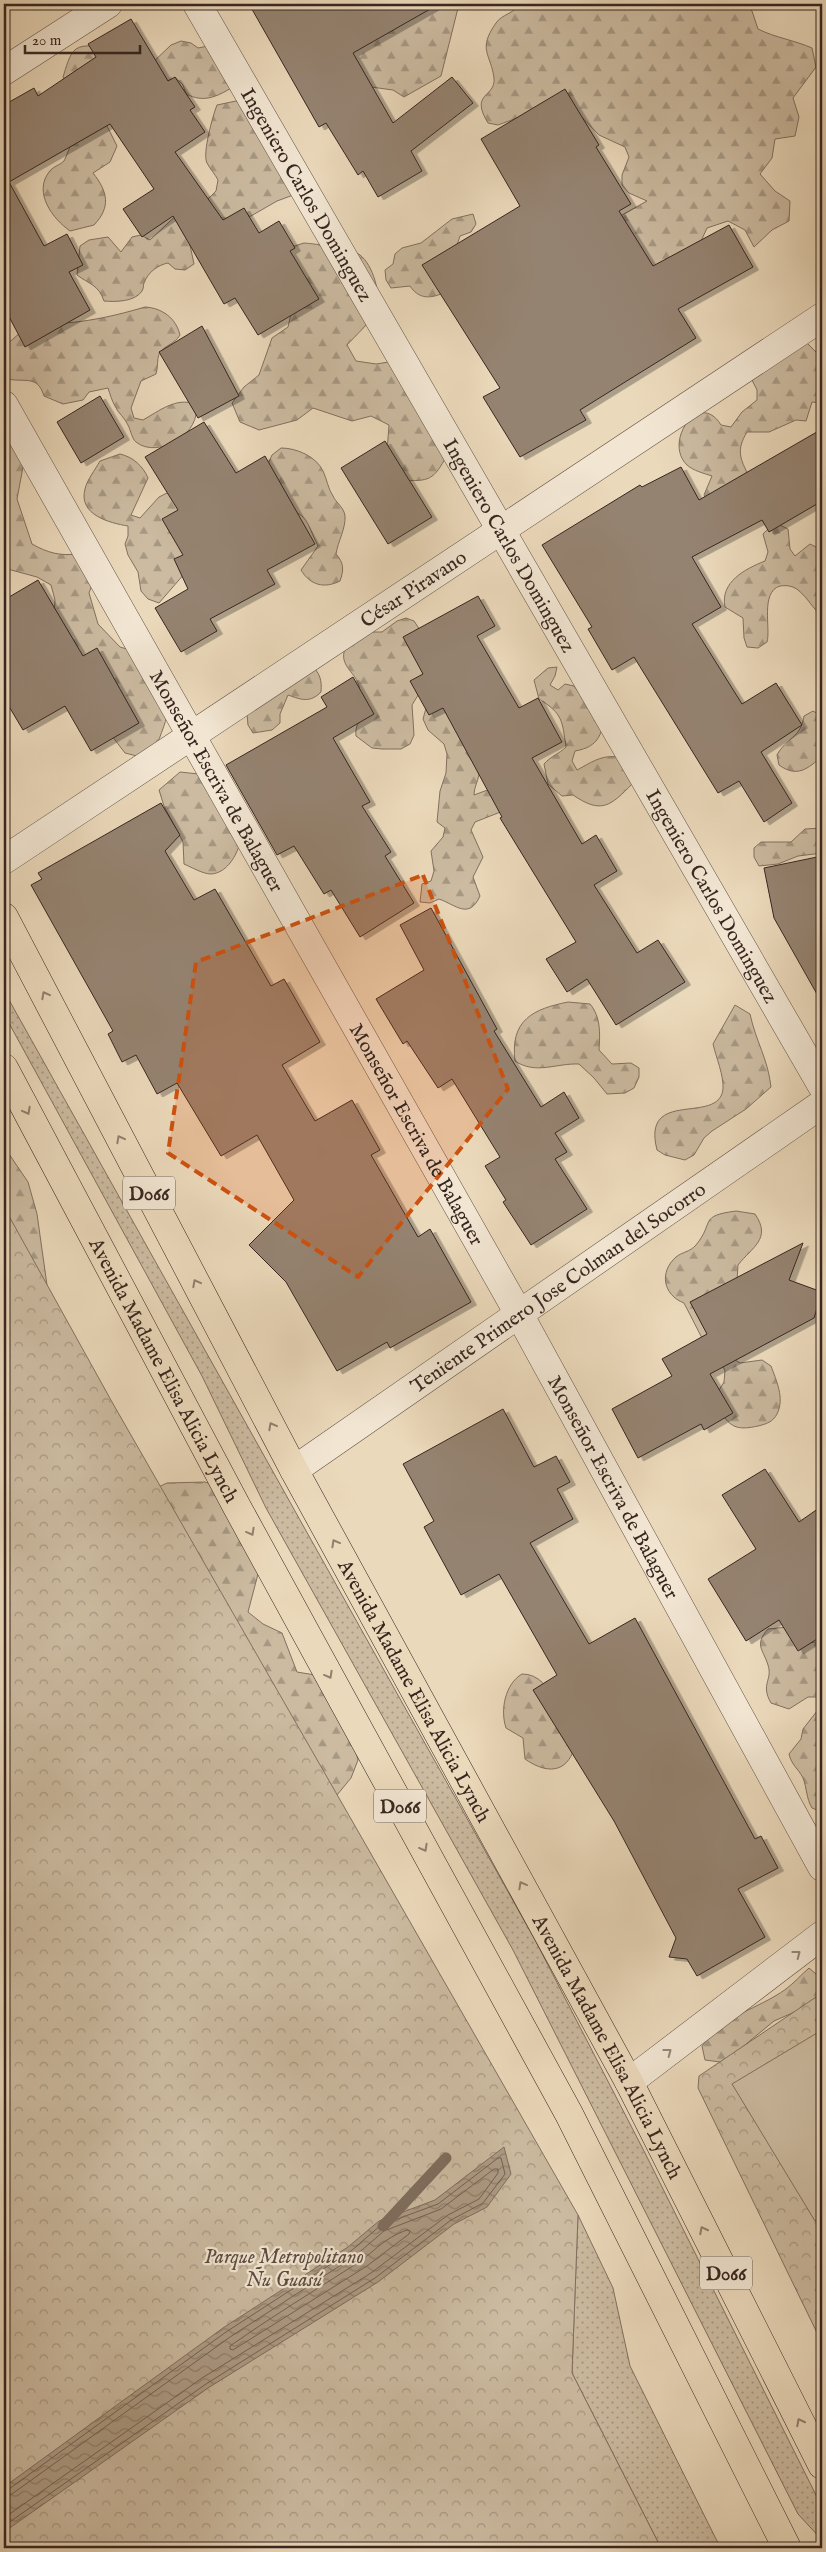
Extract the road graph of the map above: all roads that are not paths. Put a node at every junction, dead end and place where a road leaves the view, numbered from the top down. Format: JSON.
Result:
{"nodes":[{"id":1,"x":108,"y":4,"type":"edge"},
{"id":2,"x":197,"y":4,"type":"edge"},
{"id":3,"x":4,"y":71,"type":"edge"},
{"id":4,"x":822,"y":317,"type":"edge"},
{"id":5,"x":4,"y":405,"type":"edge"},
{"id":6,"x":503,"y":530,"type":"junction"},
{"id":7,"x":192,"y":736,"type":"junction"},
{"id":8,"x":4,"y":860,"type":"edge"},
{"id":9,"x":4,"y":917,"type":"edge"},
{"id":10,"x":4,"y":1068,"type":"edge"},
{"id":11,"x":822,"y":1086,"type":"edge"},
{"id":12,"x":822,"y":1104,"type":"edge"},
{"id":13,"x":519,"y":1314,"type":"junction"},
{"id":14,"x":294,"y":1470,"type":"junction"},
{"id":15,"x":822,"y":1867,"type":"edge"},
{"id":16,"x":822,"y":1935,"type":"edge"},
{"id":17,"x":629,"y":2082,"type":"junction"},
{"id":18,"x":822,"y":2465,"type":"edge"},
{"id":19,"x":782,"y":2538,"type":"edge"},
{"id":20,"x":800,"y":2548,"type":"edge"}],
"edges":[{"from":1,"to":3,"type":"street"},
{"from":2,"to":6,"type":"street","name":"Ingeniero Carlos Dominguez"},
{"from":4,"to":6,"type":"street","name":"César Piravano"},
{"from":5,"to":7,"type":"street","name":"Monseñor Escriva de Balaguer"},
{"from":6,"to":7,"type":"street","name":"César Piravano"},
{"from":6,"to":11,"type":"street","name":"Ingeniero Carlos Dominguez"},
{"from":7,"to":8,"type":"street","name":"César Piravano"},
{"from":7,"to":13,"type":"street","name":"Monseñor Escriva de Balaguer"},
{"from":14,"to":9,"type":"highway","name":"Avenida Madame Elisa Alicia Lynch","number":"D066","one_way":true},
{"from":10,"to":19,"type":"highway","name":"Avenida Madame Elisa Alicia Lynch","number":"D066","one_way":true},
{"from":12,"to":13,"type":"street","name":"Teniente Primero Jose Colman del Socorro"},
{"from":13,"to":14,"type":"street","name":"Teniente Primero Jose Colman del Socorro"},
{"from":13,"to":15,"type":"street","name":"Monseñor Escriva de Balaguer"},
{"from":17,"to":14,"type":"highway","name":"Avenida Madame Elisa Alicia Lynch","number":"D066","one_way":true},
{"from":17,"to":16,"type":"street","one_way":true},
{"from":18,"to":17,"type":"highway","name":"Avenida Madame Elisa Alicia Lynch","number":"D066","one_way":true},
{"from":19,"to":20,"type":"highway"}]}
